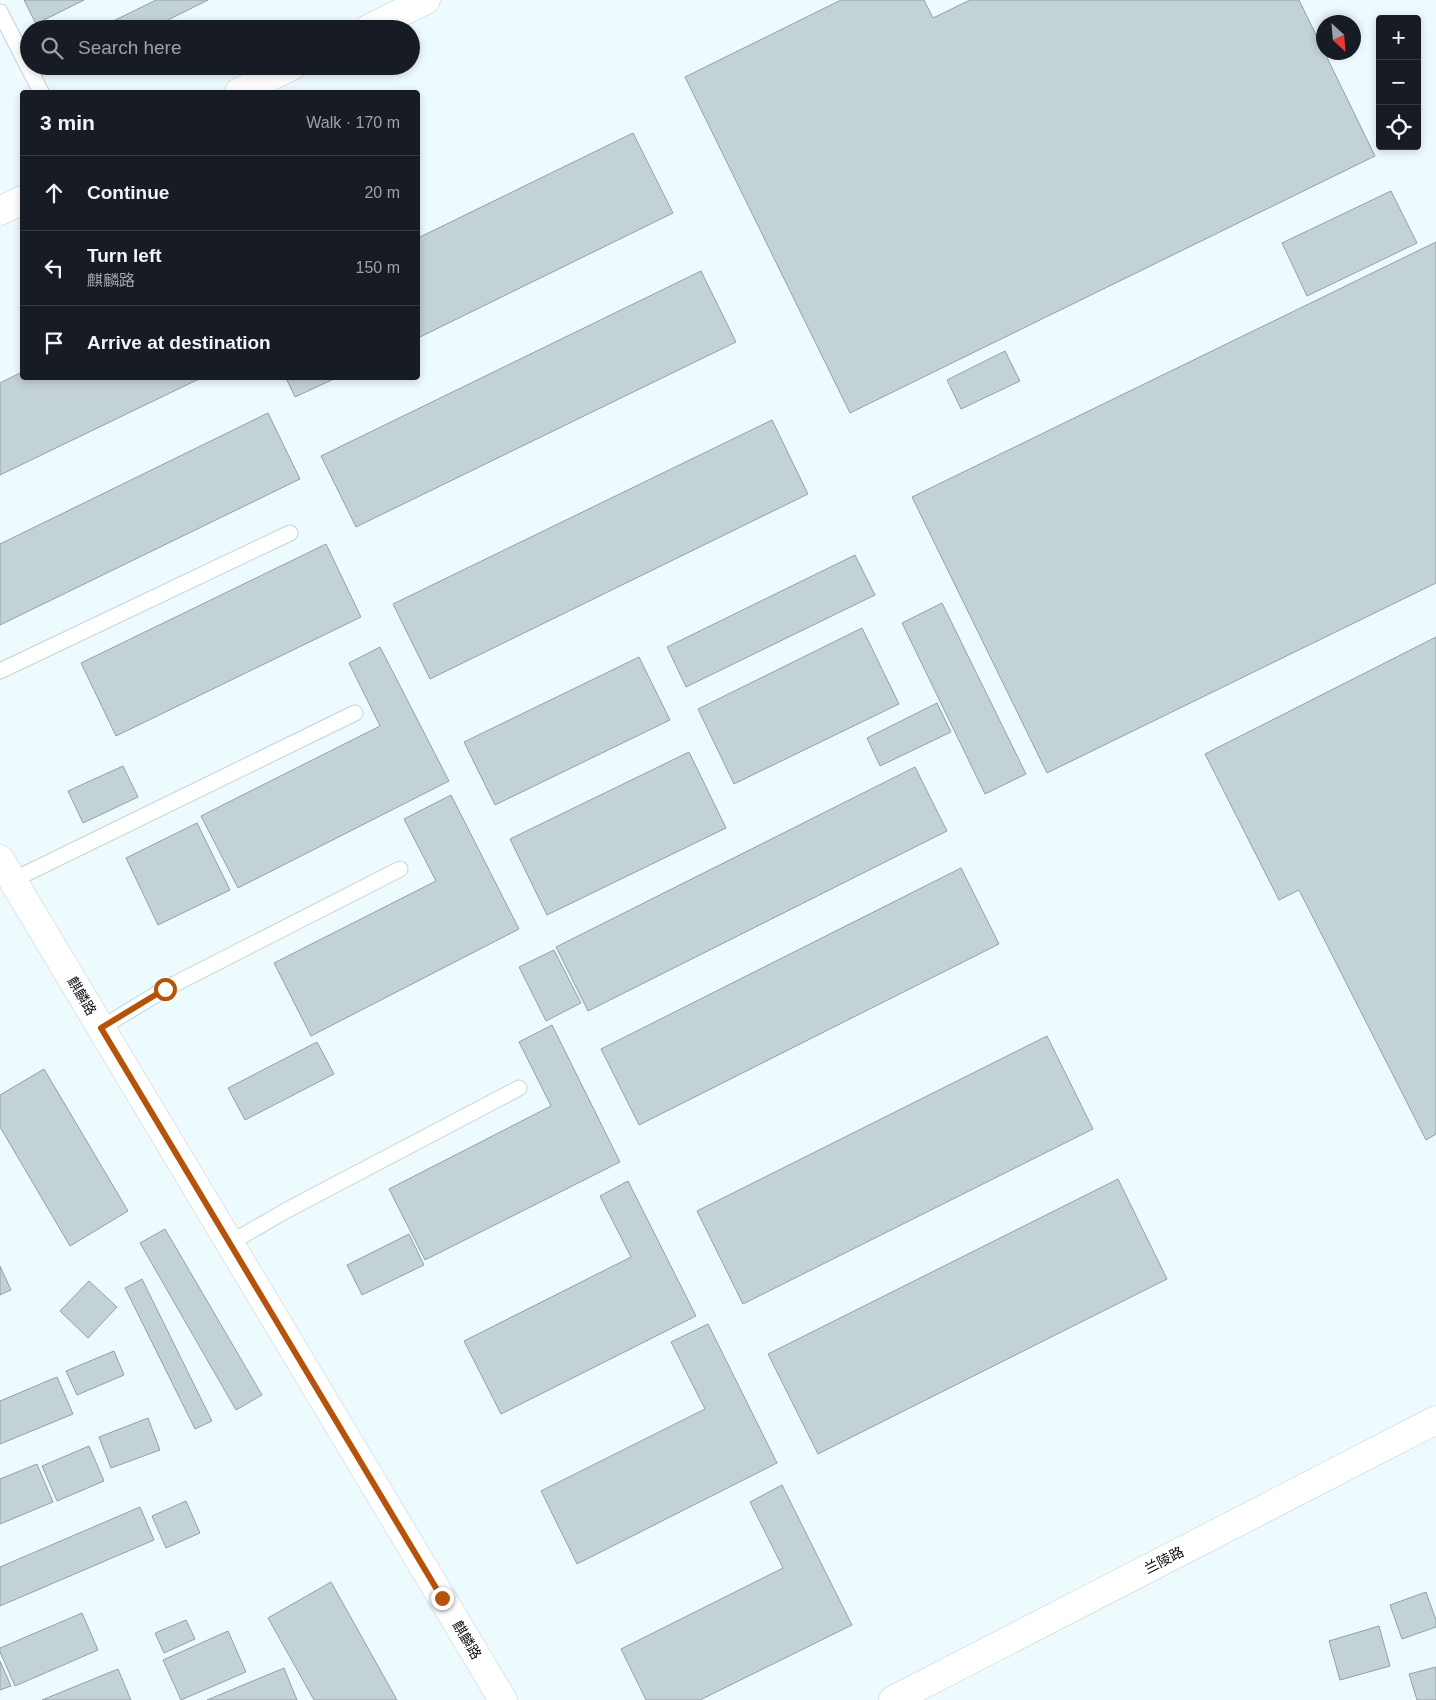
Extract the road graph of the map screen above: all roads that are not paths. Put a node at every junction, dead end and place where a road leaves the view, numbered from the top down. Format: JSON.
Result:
{"nodes":[{"id":1,"x":426,"y":0,"type":"edge"},
{"id":2,"x":0,"y":12,"type":"edge"},
{"id":3,"x":386,"y":20,"type":"edge"},
{"id":4,"x":20,"y":51,"type":"edge"},
{"id":5,"x":32,"y":75,"type":"edge"},
{"id":6,"x":274,"y":75,"type":"edge"},
{"id":7,"x":40,"y":90,"type":"edge"},
{"id":8,"x":243,"y":90,"type":"edge"},
{"id":9,"x":20,"y":201,"type":"edge"},
{"id":10,"x":0,"y":211,"type":"edge"},
{"id":11,"x":290,"y":533,"type":"dead end"},
{"id":12,"x":0,"y":671,"type":"edge"},
{"id":13,"x":356,"y":712,"type":"dead end"},
{"id":14,"x":400,"y":869,"type":"dead end"},
{"id":15,"x":6,"y":870,"type":"edge"},
{"id":16,"x":101,"y":1028,"type":"junction"},
{"id":17,"x":519,"y":1088,"type":"dead end"},
{"id":18,"x":230,"y":1243,"type":"junction"},
{"id":19,"x":1436,"y":1420,"type":"edge"},
{"id":20,"x":503,"y":1700,"type":"edge"},
{"id":21,"x":892,"y":1700,"type":"edge"}],
"edges":[{"from":1,"to":3,"type":"street"},
{"from":2,"to":4,"type":"lane"},
{"from":5,"to":7,"type":"lane"},
{"from":6,"to":8,"type":"street"},
{"from":9,"to":10,"type":"street"},
{"from":11,"to":12,"type":"lane"},
{"from":13,"to":15,"type":"lane"},
{"from":14,"to":16,"type":"lane"},
{"from":15,"to":16,"type":"street","name":"麒麟路"},
{"from":16,"to":18,"type":"street","name":"麒麟路"},
{"from":17,"to":18,"type":"lane"},
{"from":18,"to":20,"type":"street","name":"麒麟路"},
{"from":19,"to":21,"type":"street","name":"兰陵路"}]}
